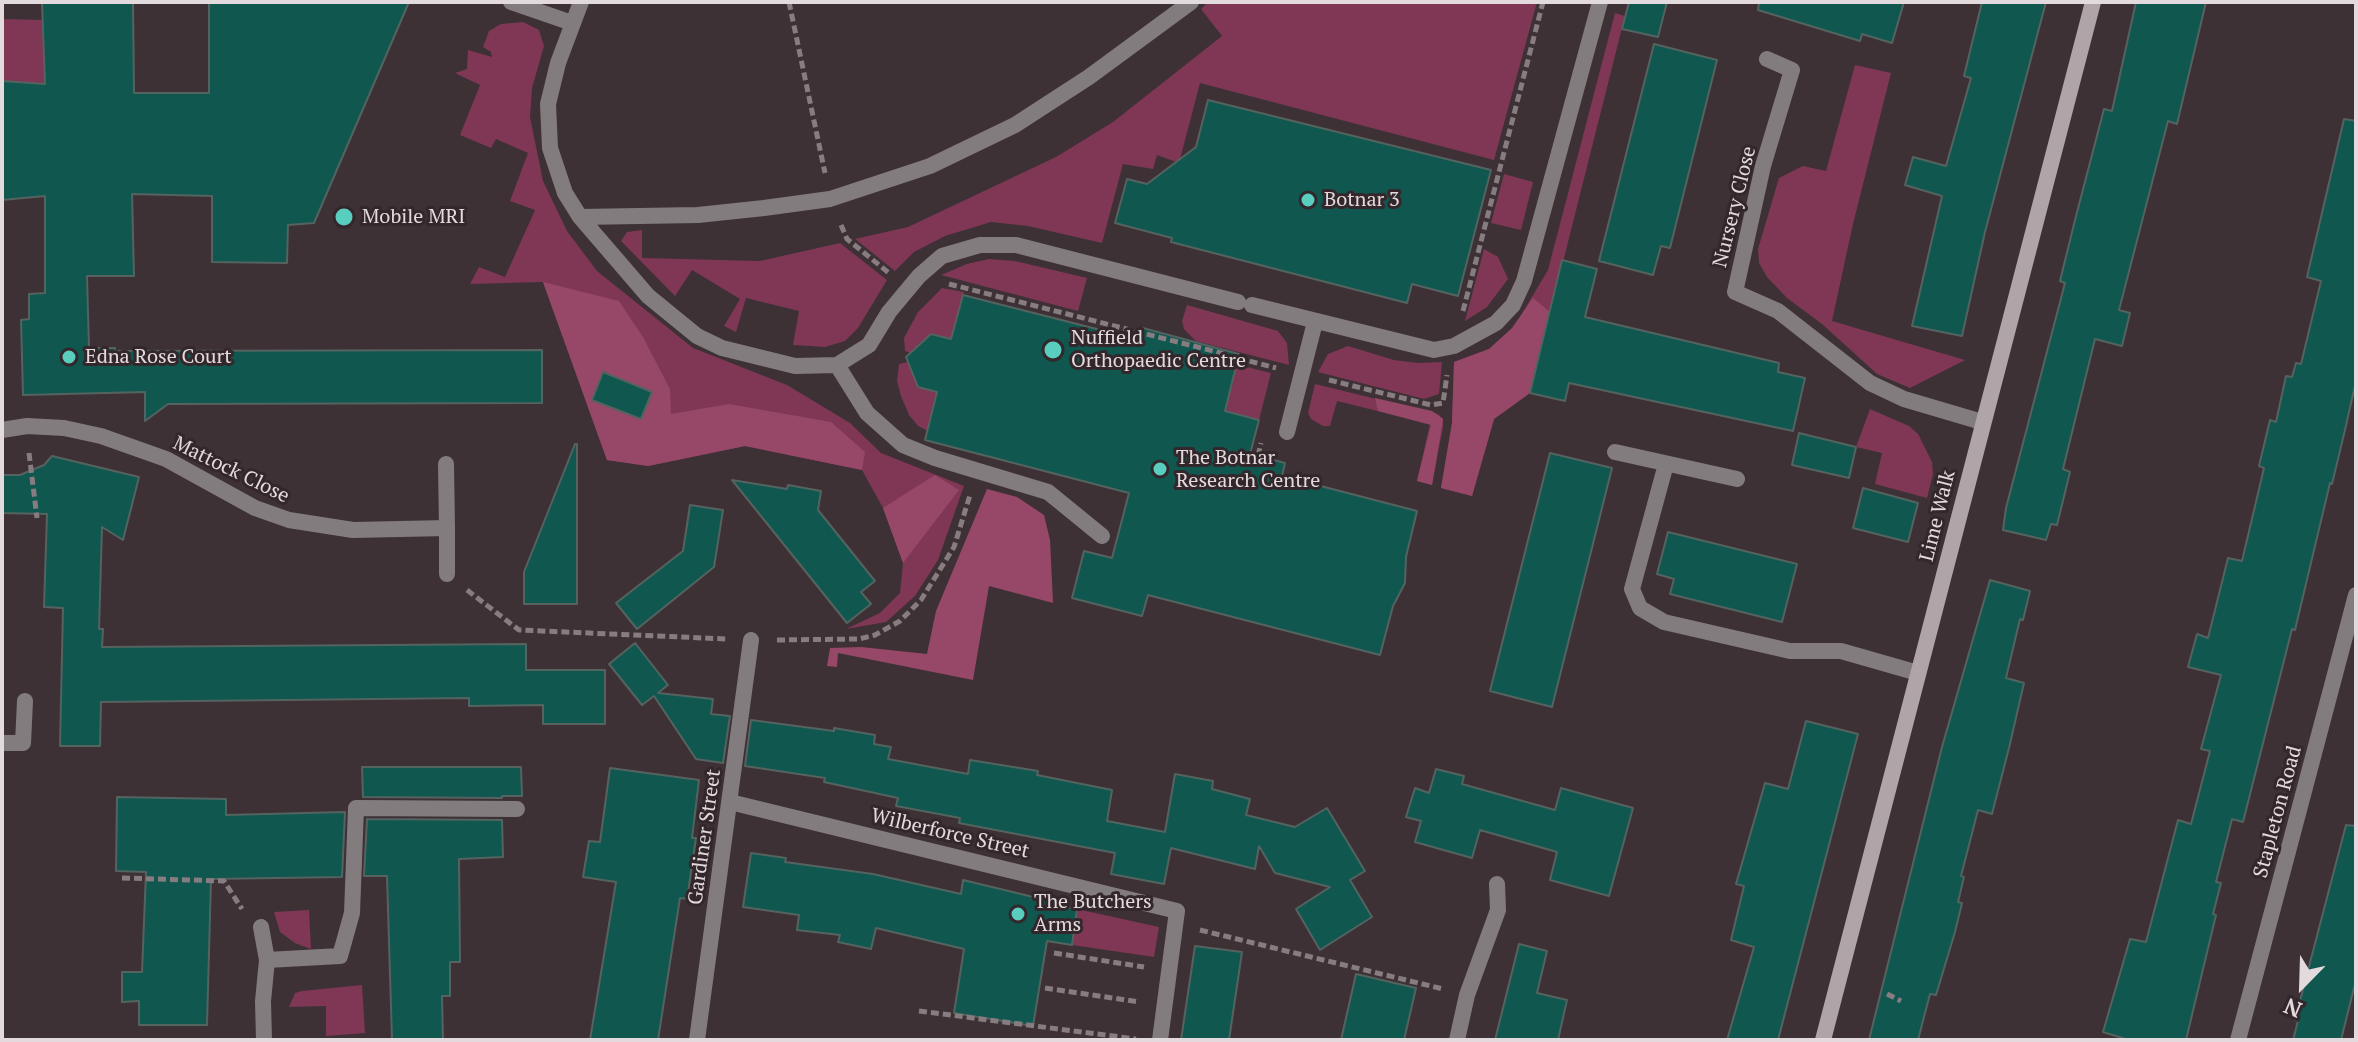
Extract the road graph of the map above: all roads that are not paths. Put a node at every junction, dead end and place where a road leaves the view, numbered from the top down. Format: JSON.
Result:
{"nodes":[{"id":1,"x":511,"y":2,"type":"edge"},
{"id":2,"x":581,"y":2,"type":"edge"},
{"id":3,"x":1191,"y":2,"type":"edge"},
{"id":4,"x":1600,"y":2,"type":"edge"},
{"id":5,"x":2093,"y":2,"type":"edge"},
{"id":6,"x":572,"y":23,"type":"junction"},
{"id":7,"x":1767,"y":59,"type":"dead end"},
{"id":8,"x":580,"y":217,"type":"junction"},
{"id":9,"x":1315,"y":322,"type":"junction"},
{"id":10,"x":837,"y":365,"type":"junction"},
{"id":11,"x":1982,"y":422,"type":"junction"},
{"id":12,"x":2,"y":430,"type":"edge"},
{"id":13,"x":1287,"y":432,"type":"dead end"},
{"id":14,"x":1615,"y":452,"type":"dead end"},
{"id":15,"x":446,"y":464,"type":"dead end"},
{"id":16,"x":1666,"y":464,"type":"junction"},
{"id":17,"x":1737,"y":479,"type":"dead end"},
{"id":18,"x":447,"y":528,"type":"junction"},
{"id":19,"x":1102,"y":536,"type":"dead end"},
{"id":20,"x":447,"y":574,"type":"road end"},
{"id":21,"x":2356,"y":595,"type":"edge"},
{"id":22,"x":751,"y":640,"type":"road end"},
{"id":23,"x":1918,"y":673,"type":"junction"},
{"id":24,"x":25,"y":701,"type":"dead end"},
{"id":25,"x":2,"y":743,"type":"edge"},
{"id":26,"x":730,"y":802,"type":"junction"},
{"id":27,"x":517,"y":809,"type":"dead end"},
{"id":28,"x":1497,"y":884,"type":"dead end"},
{"id":29,"x":261,"y":927,"type":"road end"},
{"id":30,"x":267,"y":960,"type":"junction"},
{"id":31,"x":264,"y":1040,"type":"edge"},
{"id":32,"x":697,"y":1040,"type":"edge"},
{"id":33,"x":1160,"y":1040,"type":"edge"},
{"id":34,"x":1457,"y":1040,"type":"edge"},
{"id":35,"x":1823,"y":1040,"type":"edge"},
{"id":36,"x":2238,"y":1040,"type":"edge"}],
"edges":[{"from":1,"to":6,"type":"street"},
{"from":2,"to":6,"type":"street"},
{"from":3,"to":8,"type":"street"},
{"from":4,"to":9,"type":"street"},
{"from":5,"to":11,"type":"street","name":"Lime Walk"},
{"from":6,"to":8,"type":"street"},
{"from":7,"to":11,"type":"street","name":"Nursery Close"},
{"from":8,"to":10,"type":"street"},
{"from":9,"to":10,"type":"street"},
{"from":9,"to":13,"type":"street"},
{"from":10,"to":19,"type":"street"},
{"from":11,"to":23,"type":"street","name":"Lime Walk"},
{"from":12,"to":18,"type":"street","name":"Mattock Close"},
{"from":14,"to":16,"type":"street"},
{"from":15,"to":18,"type":"street"},
{"from":16,"to":17,"type":"street"},
{"from":16,"to":23,"type":"street"},
{"from":18,"to":20,"type":"street"},
{"from":21,"to":36,"type":"street","name":"Stapleton Road"},
{"from":22,"to":26,"type":"street","name":"Gardiner Street"},
{"from":23,"to":35,"type":"street","name":"Lime Walk"},
{"from":24,"to":25,"type":"street"},
{"from":26,"to":32,"type":"street","name":"Gardiner Street"},
{"from":26,"to":33,"type":"street","name":"Wilberforce Street"},
{"from":27,"to":30,"type":"street"},
{"from":28,"to":34,"type":"street"},
{"from":29,"to":30,"type":"street"},
{"from":30,"to":31,"type":"street"}]}
